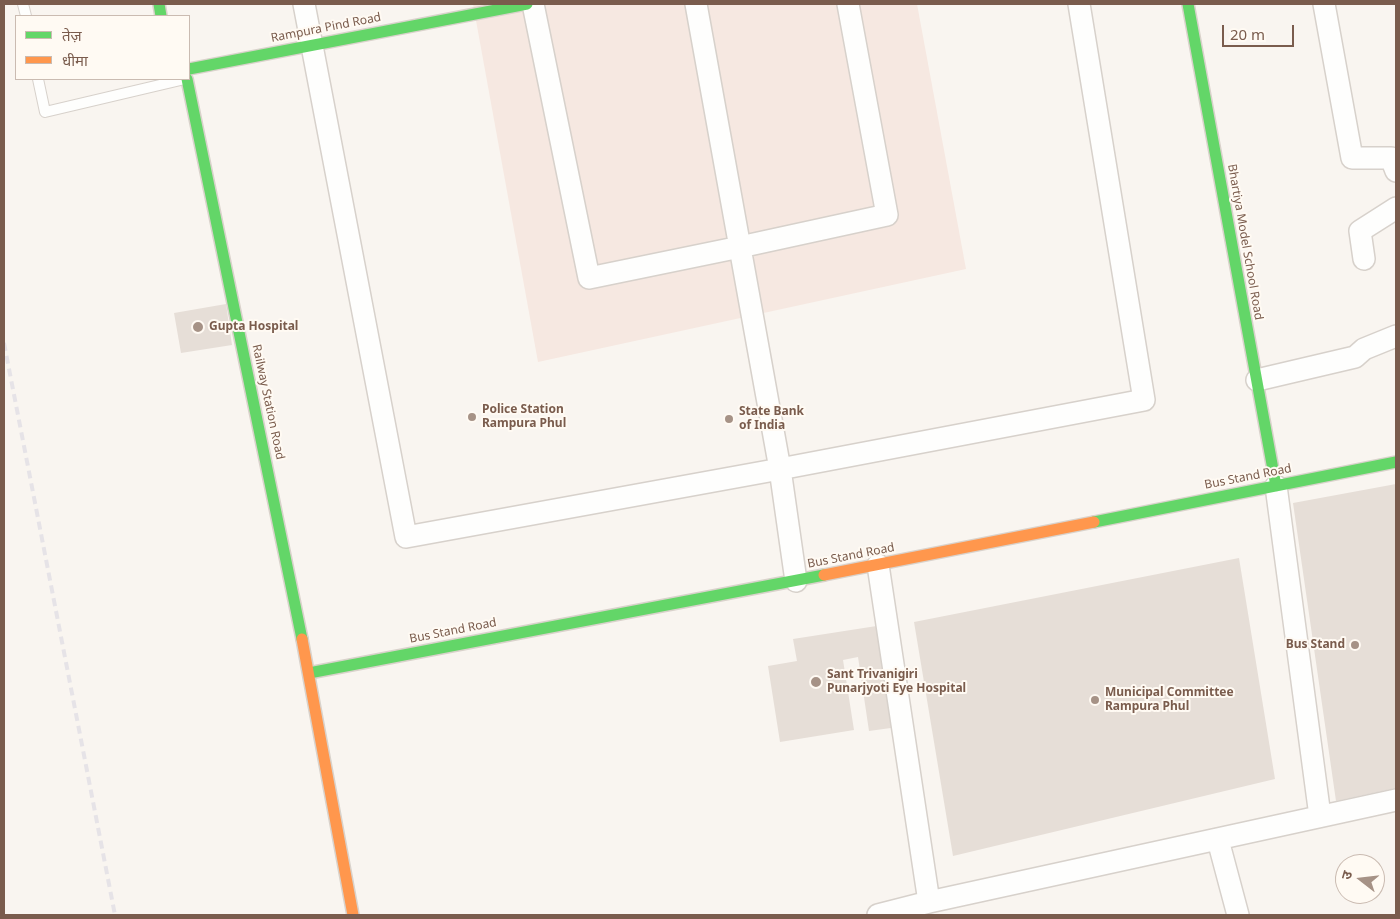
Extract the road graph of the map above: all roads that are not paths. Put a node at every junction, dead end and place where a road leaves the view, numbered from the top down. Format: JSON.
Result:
{"nodes":[{"id":1,"x":304,"y":4,"type":"edge"},
{"id":2,"x":526,"y":4,"type":"edge"},
{"id":3,"x":532,"y":4,"type":"edge"},
{"id":4,"x":696,"y":4,"type":"edge"},
{"id":5,"x":848,"y":4,"type":"edge"},
{"id":6,"x":1079,"y":4,"type":"edge"},
{"id":7,"x":1188,"y":4,"type":"edge"},
{"id":8,"x":1324,"y":4,"type":"edge"},
{"id":9,"x":312,"y":45,"type":"junction"},
{"id":10,"x":190,"y":68,"type":"edge"},
{"id":11,"x":38,"y":80,"type":"edge"},
{"id":12,"x":182,"y":80,"type":"edge"},
{"id":13,"x":186,"y":80,"type":"edge"},
{"id":14,"x":1396,"y":172,"type":"edge"},
{"id":15,"x":1396,"y":208,"type":"edge"},
{"id":16,"x":740,"y":247,"type":"junction"},
{"id":17,"x":1364,"y":259,"type":"dead end"},
{"id":18,"x":1396,"y":336,"type":"edge"},
{"id":19,"x":1257,"y":380,"type":"junction"},
{"id":20,"x":1396,"y":462,"type":"edge"},
{"id":21,"x":780,"y":469,"type":"junction"},
{"id":22,"x":1276,"y":486,"type":"junction"},
{"id":23,"x":878,"y":564,"type":"junction"},
{"id":24,"x":796,"y":581,"type":"junction"},
{"id":25,"x":310,"y":672,"type":"junction"},
{"id":26,"x":1396,"y":800,"type":"edge"},
{"id":27,"x":1320,"y":816,"type":"junction"},
{"id":28,"x":1218,"y":840,"type":"junction"},
{"id":29,"x":929,"y":902,"type":"junction"},
{"id":30,"x":353,"y":915,"type":"edge"},
{"id":31,"x":878,"y":915,"type":"edge"},
{"id":32,"x":1238,"y":915,"type":"edge"}],
"edges":[{"from":1,"to":9,"type":"street"},
{"from":2,"to":9,"type":"street","name":"Rampura Pind Road"},
{"from":3,"to":16,"type":"street"},
{"from":4,"to":16,"type":"street"},
{"from":5,"to":16,"type":"street"},
{"from":6,"to":21,"type":"street"},
{"from":7,"to":19,"type":"street","name":"Bhartiya Model School Road"},
{"from":8,"to":14,"type":"street"},
{"from":9,"to":10,"type":"street","name":"Rampura Pind Road"},
{"from":9,"to":21,"type":"street"},
{"from":11,"to":12,"type":"lane"},
{"from":13,"to":25,"type":"street","name":"Railway Station Road"},
{"from":15,"to":17,"type":"street"},
{"from":16,"to":21,"type":"street"},
{"from":18,"to":19,"type":"street"},
{"from":19,"to":22,"type":"street","name":"Bhartiya Model School Road"},
{"from":20,"to":22,"type":"street","name":"Bus Stand Road"},
{"from":21,"to":24,"type":"street"},
{"from":22,"to":23,"type":"street","name":"Bus Stand Road"},
{"from":22,"to":27,"type":"street"},
{"from":23,"to":24,"type":"street","name":"Bus Stand Road"},
{"from":23,"to":29,"type":"street"},
{"from":24,"to":25,"type":"street","name":"Bus Stand Road"},
{"from":25,"to":30,"type":"street","name":"Railway Station Road"},
{"from":26,"to":27,"type":"street"},
{"from":27,"to":28,"type":"street"},
{"from":28,"to":29,"type":"street"},
{"from":28,"to":32,"type":"street"},
{"from":29,"to":31,"type":"street"}]}
